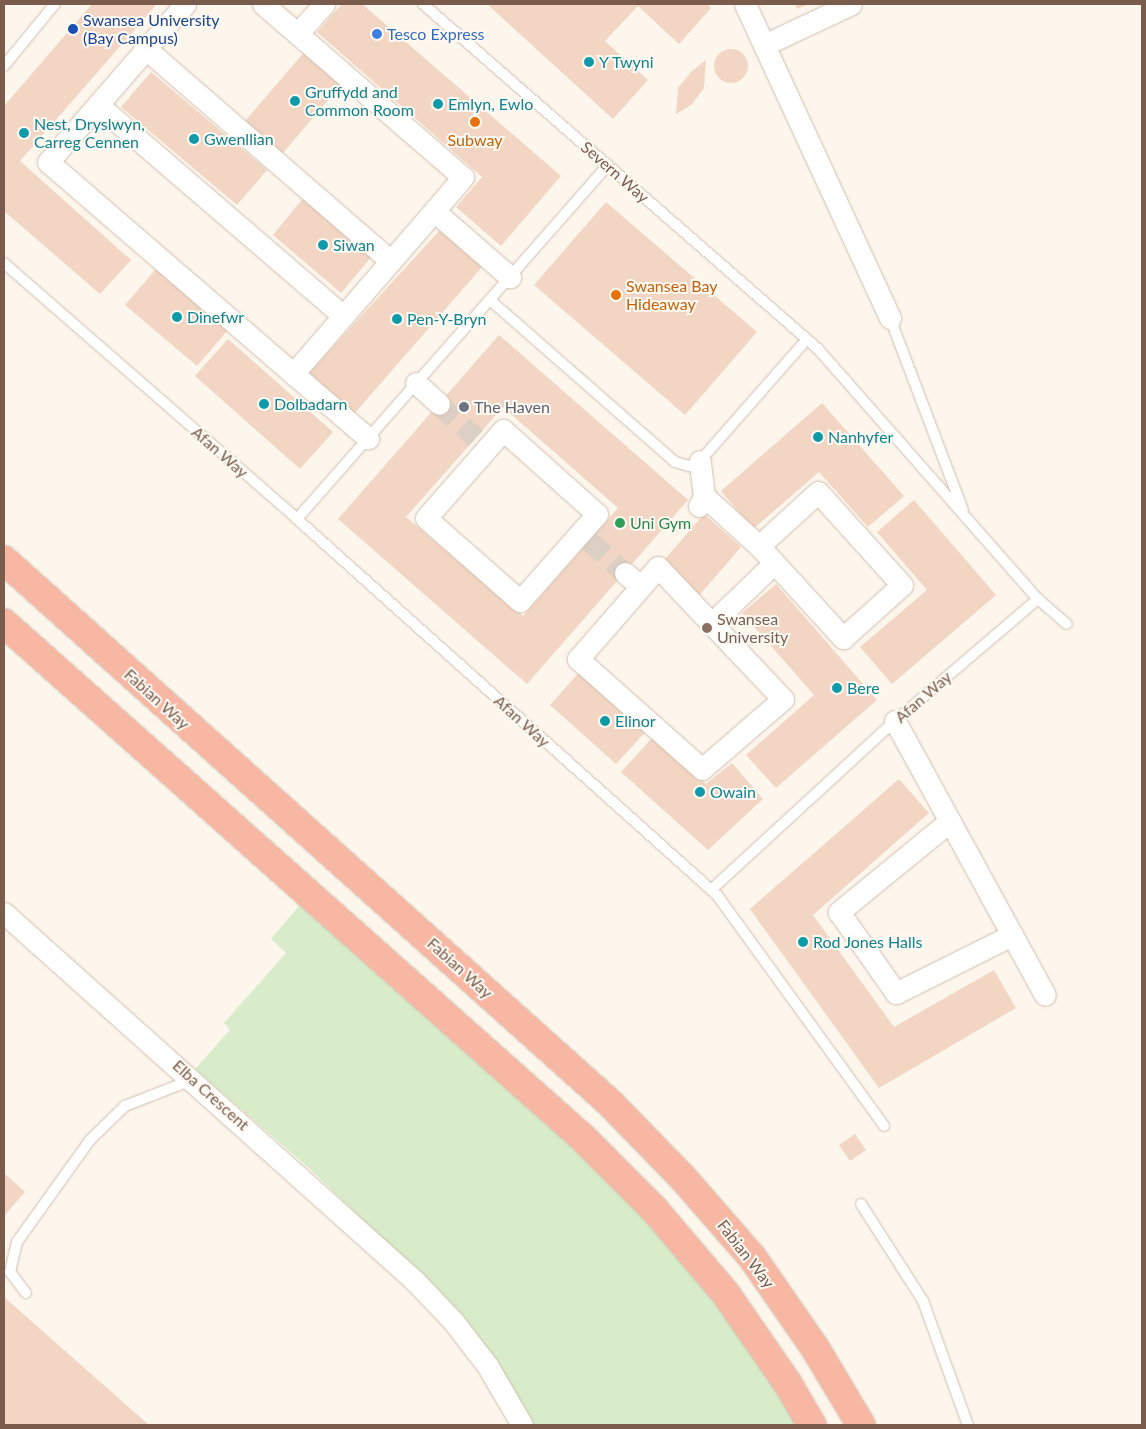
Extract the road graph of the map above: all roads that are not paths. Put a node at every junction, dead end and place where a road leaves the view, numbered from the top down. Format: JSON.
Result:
{"nodes":[{"id":1,"x":55,"y":4,"type":"edge"},
{"id":2,"x":185,"y":4,"type":"edge"},
{"id":3,"x":263,"y":4,"type":"edge"},
{"id":4,"x":324,"y":4,"type":"edge"},
{"id":5,"x":424,"y":4,"type":"edge"},
{"id":6,"x":745,"y":4,"type":"edge"},
{"id":7,"x":851,"y":4,"type":"edge"},
{"id":8,"x":298,"y":33,"type":"junction"},
{"id":9,"x":764,"y":45,"type":"junction"},
{"id":10,"x":146,"y":50,"type":"junction"},
{"id":11,"x":4,"y":66,"type":"edge"},
{"id":12,"x":98,"y":105,"type":"junction"},
{"id":13,"x":608,"y":165,"type":"junction"},
{"id":14,"x":434,"y":211,"type":"junction"},
{"id":15,"x":391,"y":261,"type":"junction"},
{"id":16,"x":4,"y":263,"type":"edge"},
{"id":17,"x":510,"y":277,"type":"junction"},
{"id":18,"x":490,"y":300,"type":"junction"},
{"id":19,"x":343,"y":316,"type":"junction"},
{"id":20,"x":890,"y":318,"type":"joint"},
{"id":21,"x":807,"y":339,"type":"junction"},
{"id":22,"x":293,"y":374,"type":"junction"},
{"id":23,"x":416,"y":383,"type":"junction"},
{"id":24,"x":438,"y":404,"type":"tunnel mouth"},
{"id":25,"x":368,"y":438,"type":"junction"},
{"id":26,"x":482,"y":443,"type":"joint"},
{"id":27,"x":700,"y":461,"type":"junction"},
{"id":28,"x":966,"y":518,"type":"junction"},
{"id":29,"x":296,"y":519,"type":"junction"},
{"id":30,"x":759,"y":546,"type":"junction"},
{"id":31,"x":4,"y":560,"type":"edge"},
{"id":32,"x":774,"y":563,"type":"junction"},
{"id":33,"x":624,"y":572,"type":"tunnel mouth"},
{"id":34,"x":640,"y":587,"type":"junction"},
{"id":35,"x":1038,"y":599,"type":"junction"},
{"id":36,"x":713,"y":622,"type":"junction"},
{"id":37,"x":4,"y":623,"type":"edge"},
{"id":38,"x":1067,"y":624,"type":"dead end"},
{"id":39,"x":895,"y":721,"type":"junction"},
{"id":40,"x":950,"y":821,"type":"junction"},
{"id":41,"x":711,"y":890,"type":"junction"},
{"id":42,"x":4,"y":913,"type":"edge"},
{"id":43,"x":1012,"y":935,"type":"junction"},
{"id":44,"x":1045,"y":995,"type":"dead end"},
{"id":45,"x":193,"y":1079,"type":"junction"},
{"id":46,"x":884,"y":1126,"type":"dead end"},
{"id":47,"x":861,"y":1204,"type":"dead end"},
{"id":48,"x":26,"y":1293,"type":"dead end"},
{"id":49,"x":522,"y":1425,"type":"edge"},
{"id":50,"x":812,"y":1425,"type":"edge"},
{"id":51,"x":861,"y":1425,"type":"edge"},
{"id":52,"x":968,"y":1425,"type":"edge"}],
"edges":[{"from":1,"to":11,"type":"lane"},
{"from":2,"to":10,"type":"street"},
{"from":3,"to":8,"type":"street"},
{"from":4,"to":8,"type":"street"},
{"from":5,"to":13,"type":"lane","name":"Severn Way"},
{"from":6,"to":9,"type":"street"},
{"from":7,"to":9,"type":"street"},
{"from":8,"to":14,"type":"street"},
{"from":9,"to":20,"type":"street"},
{"from":10,"to":12,"type":"street"},
{"from":10,"to":15,"type":"street"},
{"from":12,"to":19,"type":"street"},
{"from":12,"to":22,"type":"street"},
{"from":13,"to":17,"type":"lane"},
{"from":13,"to":21,"type":"lane","name":"Severn Way"},
{"from":14,"to":15,"type":"street"},
{"from":14,"to":17,"type":"street"},
{"from":15,"to":19,"type":"street"},
{"from":16,"to":29,"type":"lane","name":"Afan Way"},
{"from":17,"to":18,"type":"lane"},
{"from":18,"to":23,"type":"lane"},
{"from":18,"to":27,"type":"lane"},
{"from":19,"to":22,"type":"street"},
{"from":20,"to":28,"type":"lane"},
{"from":21,"to":27,"type":"lane"},
{"from":21,"to":28,"type":"lane","name":"Severn Way"},
{"from":22,"to":25,"type":"street"},
{"from":23,"to":24,"type":"street"},
{"from":23,"to":25,"type":"lane"},
{"from":25,"to":29,"type":"lane"},
{"from":26,"to":26,"type":"street"},
{"from":27,"to":30,"type":"street"},
{"from":28,"to":35,"type":"lane","name":"Severn Way"},
{"from":29,"to":41,"type":"lane","name":"Afan Way"},
{"from":30,"to":32,"type":"street"},
{"from":30,"to":32,"type":"street"},
{"from":31,"to":51,"type":"highway","name":"Fabian Way"},
{"from":32,"to":36,"type":"street"},
{"from":33,"to":34,"type":"street"},
{"from":34,"to":36,"type":"street"},
{"from":34,"to":36,"type":"street"},
{"from":35,"to":38,"type":"lane","name":"Severn Way"},
{"from":35,"to":39,"type":"lane","name":"Afan Way"},
{"from":37,"to":50,"type":"highway"},
{"from":39,"to":40,"type":"street"},
{"from":39,"to":41,"type":"lane","name":"Afan Way"},
{"from":40,"to":43,"type":"street"},
{"from":40,"to":43,"type":"street"},
{"from":41,"to":46,"type":"lane"},
{"from":42,"to":45,"type":"street","name":"Elba Crescent"},
{"from":43,"to":44,"type":"street"},
{"from":45,"to":48,"type":"lane"},
{"from":45,"to":49,"type":"street","name":"Elba Crescent"},
{"from":47,"to":52,"type":"lane"}]}
